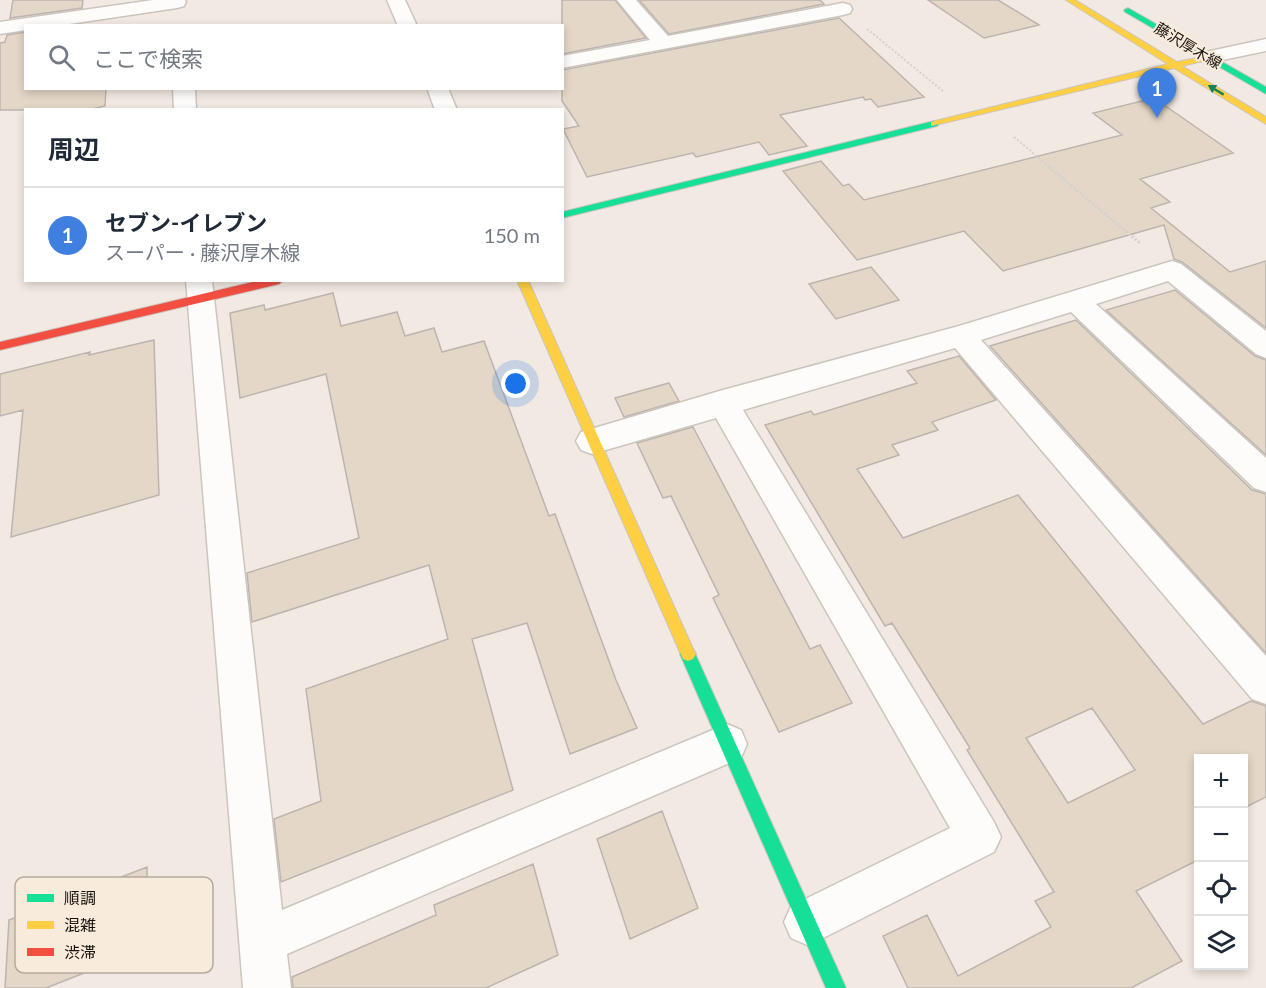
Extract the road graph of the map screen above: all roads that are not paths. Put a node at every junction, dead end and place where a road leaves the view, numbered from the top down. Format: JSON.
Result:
{"nodes":[{"id":1,"x":396,"y":0,"type":"edge"},
{"id":2,"x":626,"y":0,"type":"edge"},
{"id":3,"x":1070,"y":0,"type":"edge"},
{"id":4,"x":176,"y":1,"type":"edge"},
{"id":5,"x":838,"y":5,"type":"edge"},
{"id":6,"x":1120,"y":6,"type":"dead end"},
{"id":7,"x":24,"y":24,"type":"edge"},
{"id":8,"x":26,"y":24,"type":"edge"},
{"id":9,"x":178,"y":24,"type":"edge"},
{"id":10,"x":407,"y":24,"type":"edge"},
{"id":11,"x":0,"y":28,"type":"edge"},
{"id":12,"x":663,"y":43,"type":"junction"},
{"id":13,"x":1266,"y":45,"type":"edge"},
{"id":14,"x":1208,"y":57,"type":"junction"},
{"id":15,"x":564,"y":62,"type":"edge"},
{"id":16,"x":1174,"y":65,"type":"junction"},
{"id":17,"x":184,"y":90,"type":"edge"},
{"id":18,"x":438,"y":90,"type":"edge"},
{"id":19,"x":1266,"y":91,"type":"edge"},
{"id":20,"x":185,"y":108,"type":"edge"},
{"id":21,"x":445,"y":108,"type":"edge"},
{"id":22,"x":1266,"y":121,"type":"edge"},
{"id":23,"x":564,"y":215,"type":"edge"},
{"id":24,"x":261,"y":282,"type":"edge"},
{"id":25,"x":523,"y":282,"type":"edge"},
{"id":26,"x":200,"y":289,"type":"edge"},
{"id":27,"x":1074,"y":298,"type":"junction"},
{"id":28,"x":961,"y":336,"type":"junction"},
{"id":29,"x":0,"y":346,"type":"edge"},
{"id":30,"x":1266,"y":346,"type":"edge"},
{"id":31,"x":723,"y":402,"type":"junction"},
{"id":32,"x":591,"y":441,"type":"junction"},
{"id":33,"x":1266,"y":478,"type":"edge"},
{"id":34,"x":1266,"y":685,"type":"edge"},
{"id":35,"x":727,"y":744,"type":"junction"},
{"id":36,"x":807,"y":922,"type":"junction"},
{"id":37,"x":263,"y":941,"type":"junction"},
{"id":38,"x":267,"y":988,"type":"edge"},
{"id":39,"x":836,"y":988,"type":"edge"}],
"edges":[{"from":1,"to":10,"type":"street"},
{"from":2,"to":12,"type":"street"},
{"from":3,"to":16,"type":"street","name":"藤沢厚木線"},
{"from":4,"to":8,"type":"street"},
{"from":4,"to":9,"type":"street"},
{"from":5,"to":12,"type":"street"},
{"from":6,"to":14,"type":"street","name":"藤沢厚木線"},
{"from":7,"to":11,"type":"street"},
{"from":12,"to":15,"type":"street"},
{"from":13,"to":14,"type":"street"},
{"from":14,"to":16,"type":"street"},
{"from":14,"to":19,"type":"street","name":"藤沢厚木線"},
{"from":22,"to":16,"type":"street","name":"藤沢厚木線","one_way":true},
{"from":16,"to":23,"type":"street"},
{"from":17,"to":20,"type":"street"},
{"from":18,"to":21,"type":"street"},
{"from":24,"to":26,"type":"street"},
{"from":25,"to":32,"type":"street"},
{"from":26,"to":29,"type":"street"},
{"from":26,"to":37,"type":"street"},
{"from":27,"to":28,"type":"street"},
{"from":27,"to":30,"type":"street"},
{"from":27,"to":33,"type":"street"},
{"from":28,"to":31,"type":"street"},
{"from":28,"to":34,"type":"street"},
{"from":31,"to":32,"type":"street"},
{"from":31,"to":36,"type":"street"},
{"from":32,"to":35,"type":"street"},
{"from":35,"to":36,"type":"street"},
{"from":35,"to":37,"type":"street"},
{"from":36,"to":39,"type":"street"},
{"from":37,"to":38,"type":"street"}]}
